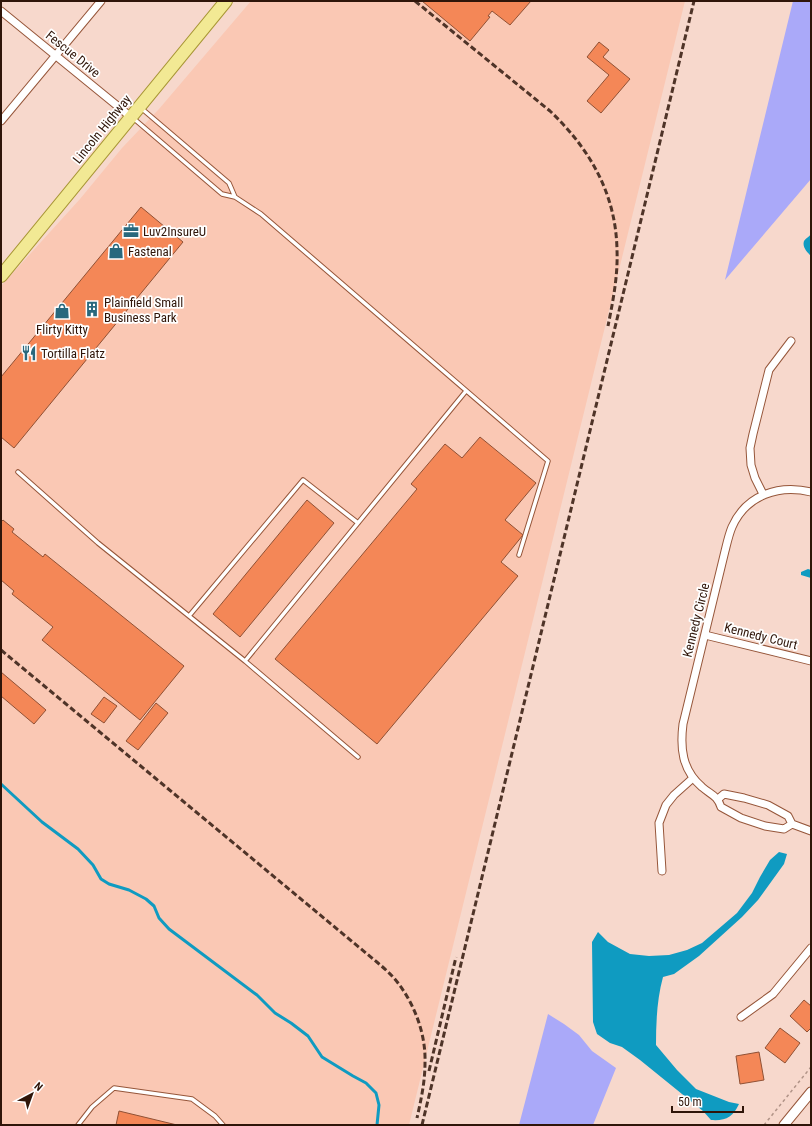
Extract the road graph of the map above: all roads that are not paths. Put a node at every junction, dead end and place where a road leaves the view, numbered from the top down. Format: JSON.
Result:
{"nodes":[{"id":1,"x":101,"y":1,"type":"edge"},
{"id":2,"x":226,"y":1,"type":"edge"},
{"id":3,"x":1,"y":11,"type":"edge"},
{"id":4,"x":55,"y":55,"type":"junction"},
{"id":5,"x":139,"y":107,"type":"junction"},
{"id":6,"x":131,"y":116,"type":"junction"},
{"id":7,"x":1,"y":121,"type":"edge"},
{"id":8,"x":235,"y":197,"type":"junction"},
{"id":9,"x":1,"y":276,"type":"edge"},
{"id":10,"x":791,"y":341,"type":"dead end"},
{"id":11,"x":466,"y":391,"type":"junction"},
{"id":12,"x":18,"y":472,"type":"dead end"},
{"id":13,"x":811,"y":492,"type":"edge"},
{"id":14,"x":763,"y":494,"type":"junction"},
{"id":15,"x":358,"y":523,"type":"junction"},
{"id":16,"x":519,"y":554,"type":"dead end"},
{"id":17,"x":189,"y":616,"type":"junction"},
{"id":18,"x":705,"y":635,"type":"junction"},
{"id":19,"x":245,"y":661,"type":"junction"},
{"id":20,"x":811,"y":661,"type":"edge"},
{"id":21,"x":358,"y":757,"type":"dead end"},
{"id":22,"x":693,"y":778,"type":"junction"},
{"id":23,"x":718,"y":799,"type":"junction"},
{"id":24,"x":792,"y":824,"type":"junction"},
{"id":25,"x":811,"y":831,"type":"edge"},
{"id":26,"x":662,"y":871,"type":"dead end"},
{"id":27,"x":811,"y":948,"type":"edge"},
{"id":28,"x":741,"y":1017,"type":"dead end"},
{"id":29,"x":811,"y":1092,"type":"edge"},
{"id":30,"x":78,"y":1125,"type":"edge"},
{"id":31,"x":223,"y":1125,"type":"edge"},
{"id":32,"x":784,"y":1125,"type":"edge"}],
"edges":[{"from":1,"to":4,"type":"street"},
{"from":2,"to":5,"type":"main road","name":"Lincoln Highway"},
{"from":3,"to":4,"type":"street","name":"Fescue Drive"},
{"from":4,"to":6,"type":"street","name":"Fescue Drive"},
{"from":4,"to":7,"type":"street"},
{"from":5,"to":6,"type":"main road","name":"Lincoln Highway"},
{"from":5,"to":8,"type":"lane"},
{"from":6,"to":8,"type":"lane"},
{"from":6,"to":9,"type":"main road","name":"Lincoln Highway"},
{"from":8,"to":11,"type":"lane"},
{"from":10,"to":14,"type":"street"},
{"from":11,"to":15,"type":"lane"},
{"from":11,"to":16,"type":"lane"},
{"from":12,"to":17,"type":"lane"},
{"from":13,"to":14,"type":"street","name":"Kennedy Circle"},
{"from":14,"to":18,"type":"street","name":"Kennedy Circle"},
{"from":15,"to":17,"type":"lane"},
{"from":15,"to":19,"type":"lane"},
{"from":17,"to":19,"type":"lane"},
{"from":18,"to":20,"type":"street","name":"Kennedy Court"},
{"from":18,"to":22,"type":"street","name":"Kennedy Circle"},
{"from":19,"to":21,"type":"lane"},
{"from":22,"to":23,"type":"street","name":"Kennedy Circle"},
{"from":22,"to":26,"type":"street"},
{"from":23,"to":24,"type":"street","name":"Kennedy Circle"},
{"from":23,"to":24,"type":"street","name":"Kennedy Circle"},
{"from":24,"to":25,"type":"street","name":"Kennedy Circle"},
{"from":27,"to":28,"type":"street"},
{"from":29,"to":32,"type":"street"},
{"from":30,"to":31,"type":"lane"}]}
